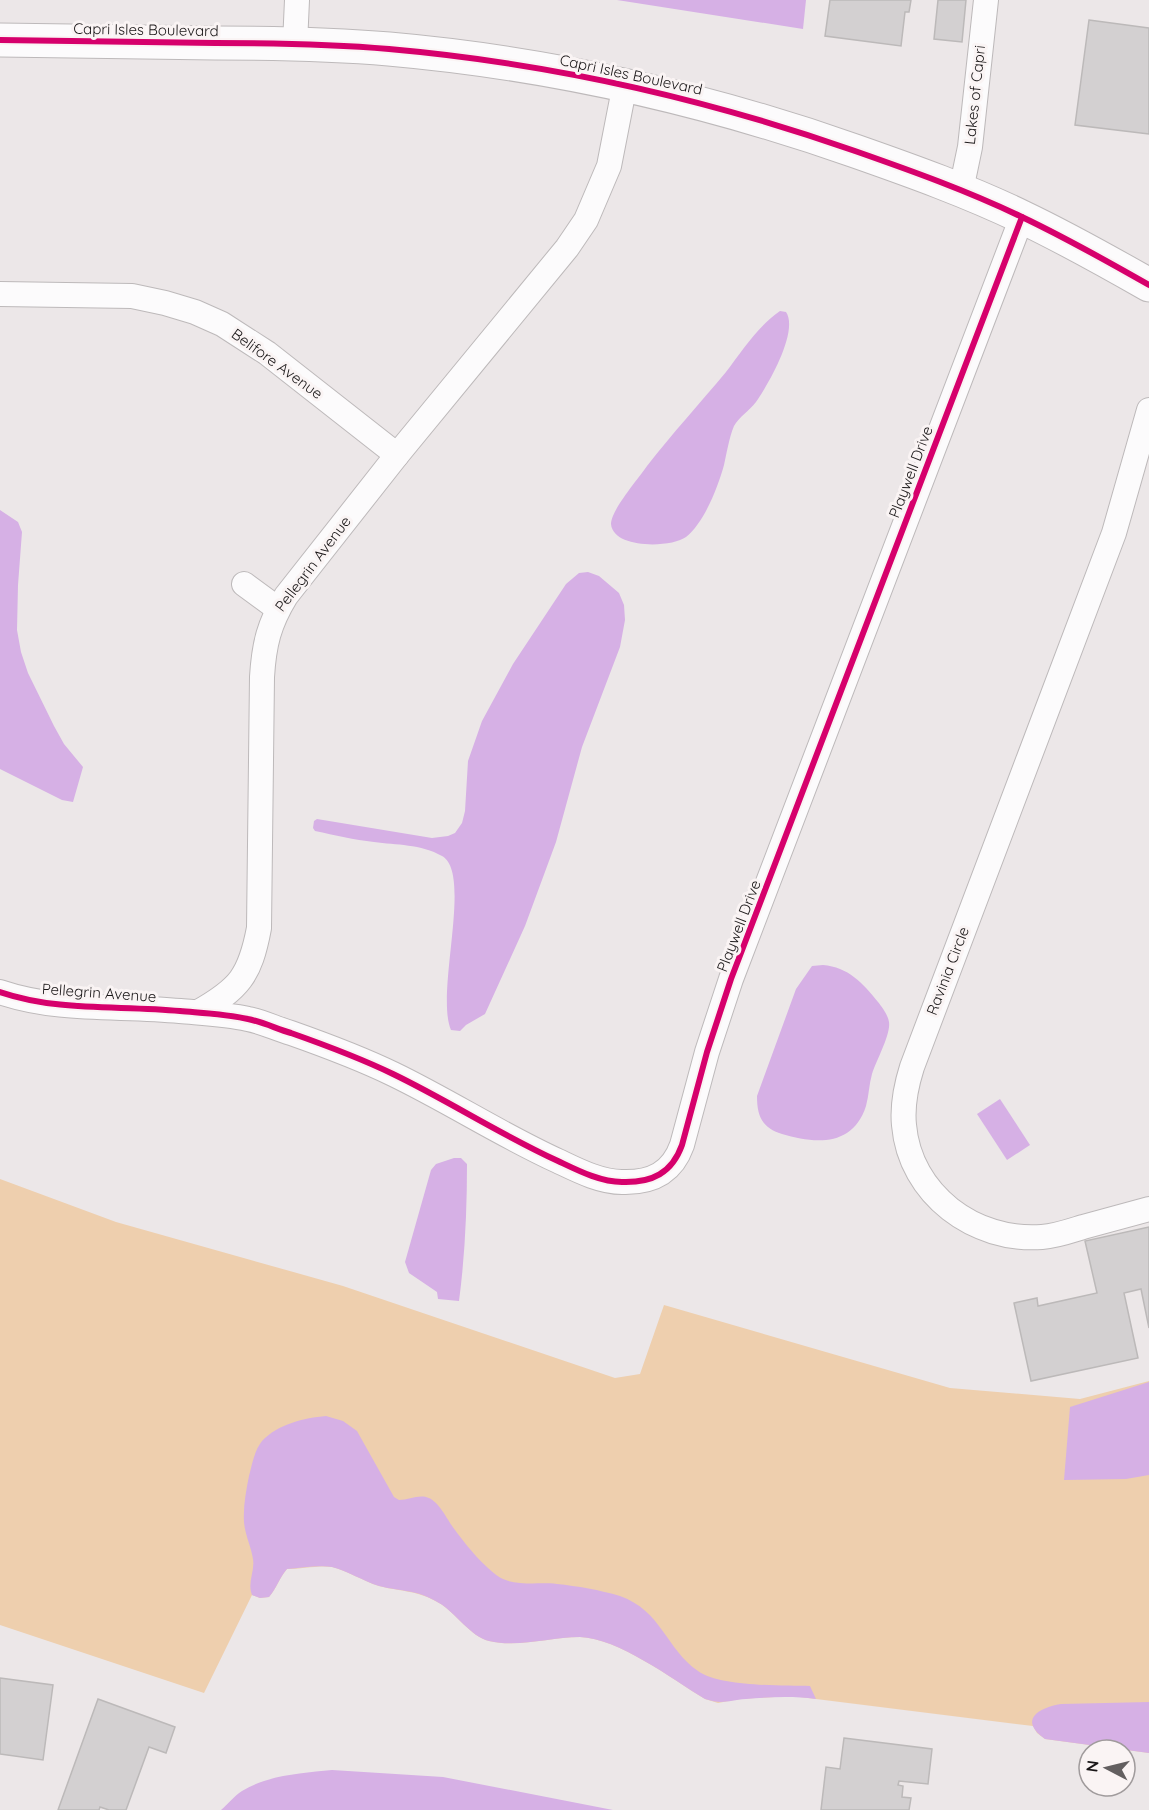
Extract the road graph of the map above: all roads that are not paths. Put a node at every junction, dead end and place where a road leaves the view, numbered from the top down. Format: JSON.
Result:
{"nodes":[{"id":1,"x":297,"y":0,"type":"edge"},
{"id":2,"x":986,"y":0,"type":"edge"},
{"id":3,"x":0,"y":40,"type":"edge"},
{"id":4,"x":295,"y":44,"type":"junction"},
{"id":5,"x":625,"y":84,"type":"junction"},
{"id":6,"x":961,"y":190,"type":"junction"},
{"id":7,"x":1022,"y":217,"type":"junction"},
{"id":8,"x":1149,"y":285,"type":"edge"},
{"id":9,"x":0,"y":294,"type":"edge"},
{"id":10,"x":1149,"y":410,"type":"edge"},
{"id":11,"x":397,"y":455,"type":"junction"},
{"id":12,"x":1149,"y":465,"type":"edge"},
{"id":13,"x":1114,"y":533,"type":"junction"},
{"id":14,"x":244,"y":584,"type":"dead end"},
{"id":15,"x":278,"y":609,"type":"junction"},
{"id":16,"x":0,"y":992,"type":"edge"},
{"id":17,"x":198,"y":1012,"type":"junction"},
{"id":18,"x":1149,"y":1209,"type":"edge"}],
"edges":[{"from":1,"to":4,"type":"street"},
{"from":2,"to":6,"type":"street","name":"Lakes of Capri"},
{"from":3,"to":4,"type":"street","name":"Capri Isles Boulevard"},
{"from":4,"to":5,"type":"street","name":"Capri Isles Boulevard"},
{"from":5,"to":6,"type":"street","name":"Capri Isles Boulevard"},
{"from":5,"to":11,"type":"street","name":"Pellegrin Avenue"},
{"from":6,"to":7,"type":"street","name":"Capri Isles Boulevard"},
{"from":7,"to":8,"type":"street","name":"Capri Isles Boulevard"},
{"from":7,"to":17,"type":"street","name":"Playwell Drive"},
{"from":9,"to":11,"type":"street","name":"Belifore Avenue"},
{"from":10,"to":13,"type":"street","name":"Ravinia Circle"},
{"from":11,"to":15,"type":"street","name":"Pellegrin Avenue"},
{"from":12,"to":13,"type":"street","name":"Ravinia Circle"},
{"from":13,"to":18,"type":"street","name":"Ravinia Circle"},
{"from":14,"to":15,"type":"street"},
{"from":15,"to":17,"type":"street","name":"Pellegrin Avenue"},
{"from":16,"to":17,"type":"street","name":"Pellegrin Avenue"}]}
